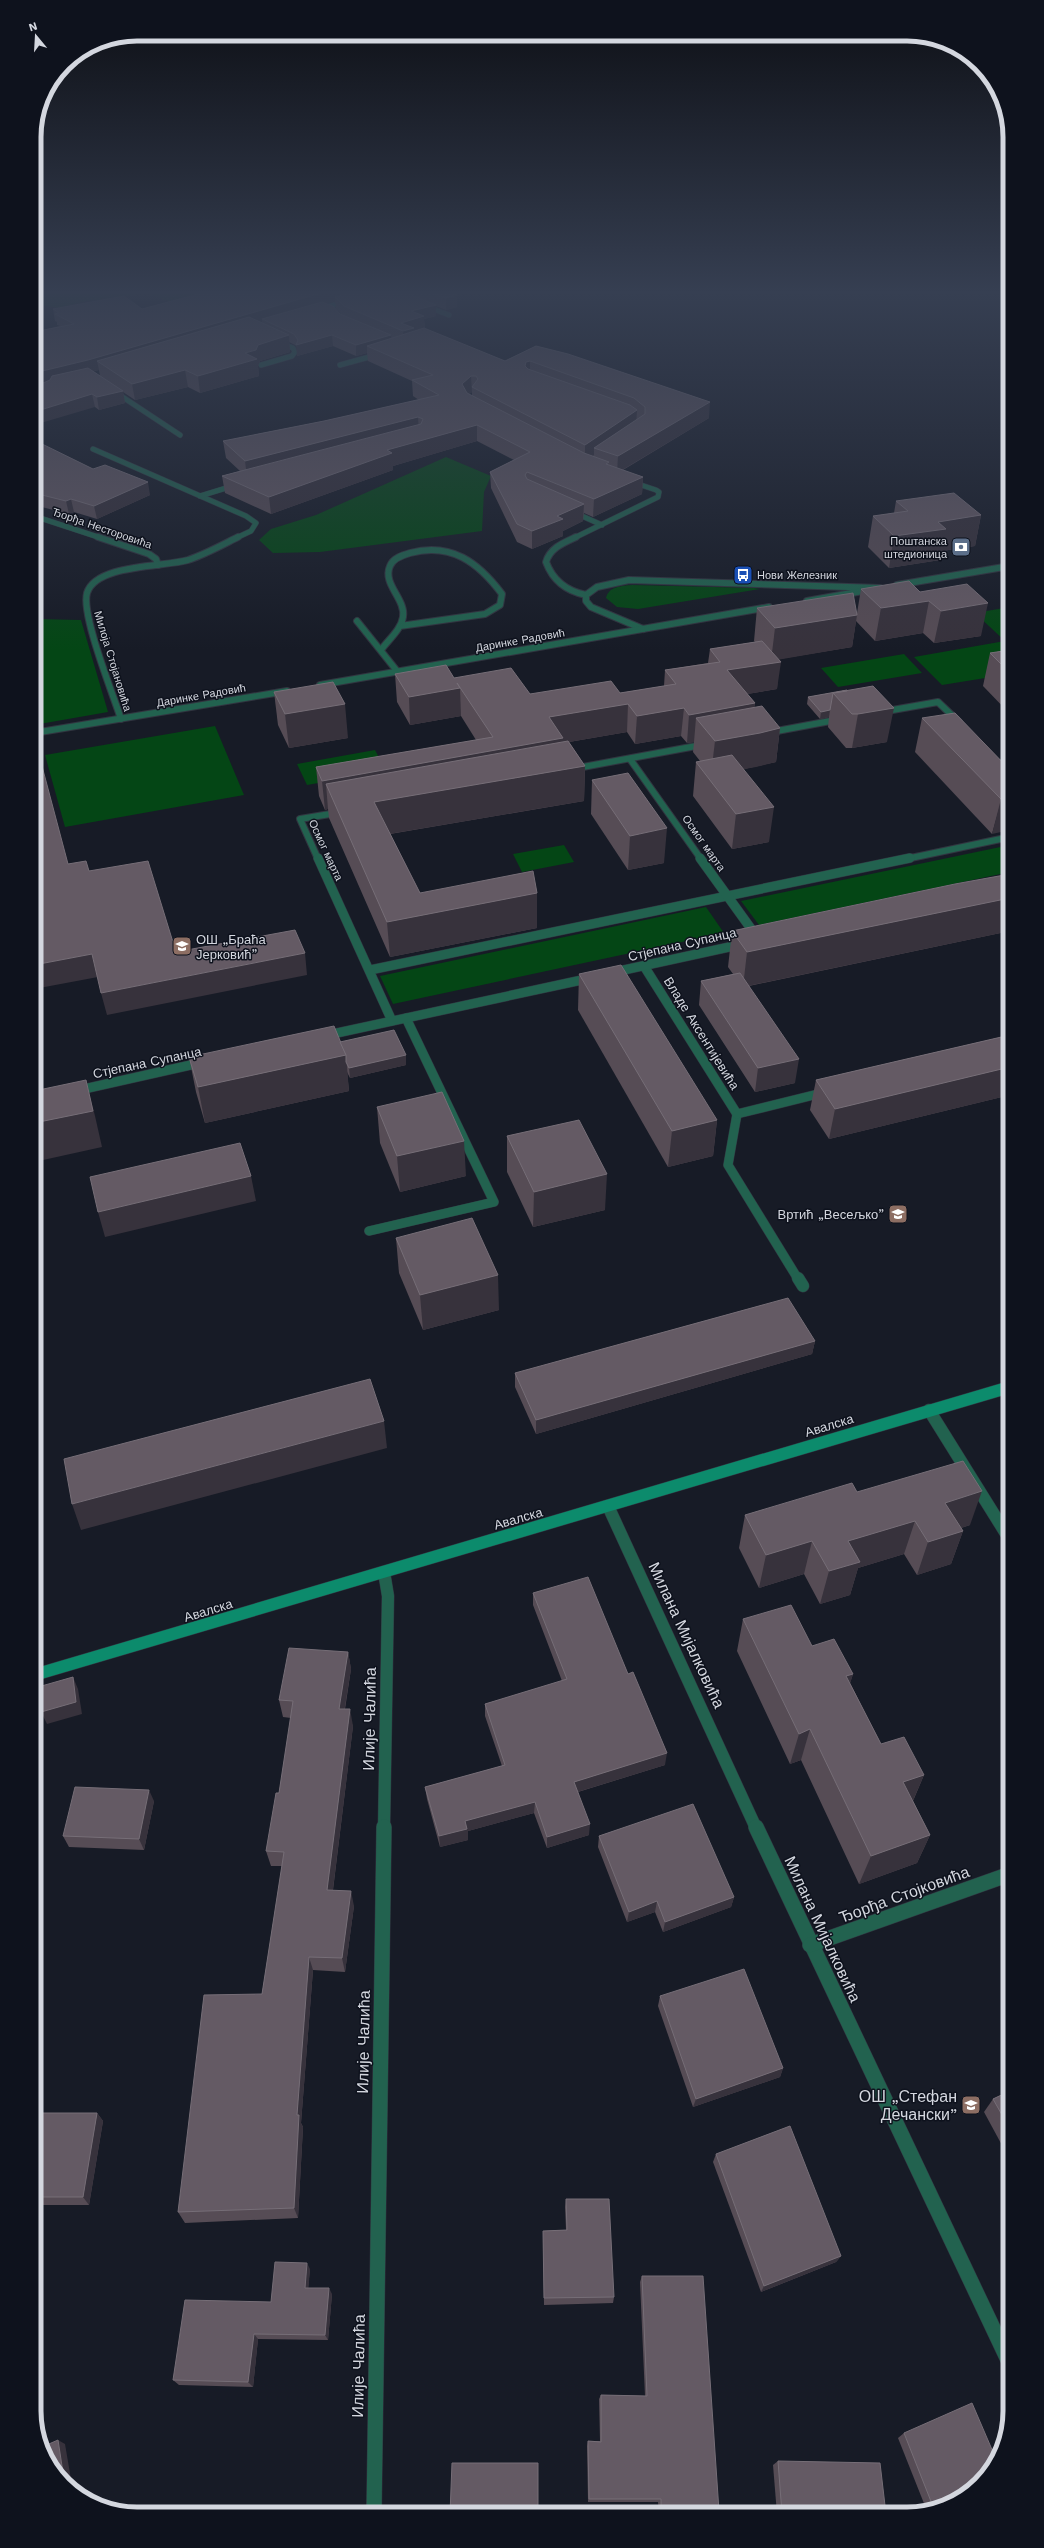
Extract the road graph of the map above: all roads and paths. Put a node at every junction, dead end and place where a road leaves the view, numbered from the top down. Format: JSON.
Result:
{"nodes":[{"id":1,"x":145,"y":412,"type":"edge"},
{"id":2,"x":180,"y":435,"type":"dead end"},
{"id":3,"x":93,"y":449,"type":"dead end"},
{"id":4,"x":621,"y":478,"type":"edge"},
{"id":5,"x":246,"y":482,"type":"edge"},
{"id":6,"x":200,"y":496,"type":"junction"},
{"id":7,"x":565,"y":509,"type":"edge"},
{"id":8,"x":41,"y":518,"type":"edge"},
{"id":9,"x":602,"y":525,"type":"junction"},
{"id":10,"x":158,"y":565,"type":"junction"},
{"id":11,"x":1003,"y":567,"type":"edge"},
{"id":12,"x":880,"y":588,"type":"junction"},
{"id":13,"x":586,"y":596,"type":"junction"},
{"id":14,"x":798,"y":602,"type":"edge"},
{"id":15,"x":775,"y":606,"type":"edge"},
{"id":16,"x":357,"y":621,"type":"dead end"},
{"id":17,"x":400,"y":626,"type":"junction"},
{"id":18,"x":643,"y":630,"type":"junction"},
{"id":19,"x":381,"y":650,"type":"junction"},
{"id":20,"x":397,"y":671,"type":"junction"},
{"id":21,"x":313,"y":686,"type":"edge"},
{"id":22,"x":298,"y":689,"type":"edge"},
{"id":23,"x":876,"y":713,"type":"edge"},
{"id":24,"x":852,"y":717,"type":"edge"},
{"id":25,"x":121,"y":719,"type":"junction"},
{"id":26,"x":964,"y":727,"type":"edge"},
{"id":27,"x":41,"y":732,"type":"edge"},
{"id":28,"x":760,"y":734,"type":"edge"},
{"id":29,"x":714,"y":743,"type":"edge"},
{"id":30,"x":630,"y":759,"type":"junction"},
{"id":31,"x":1003,"y":760,"type":"edge"},
{"id":32,"x":1003,"y":765,"type":"edge"},
{"id":33,"x":568,"y":770,"type":"edge"},
{"id":34,"x":347,"y":811,"type":"edge"},
{"id":35,"x":1003,"y":838,"type":"edge"},
{"id":36,"x":727,"y":896,"type":"junction"},
{"id":37,"x":763,"y":940,"type":"joint"},
{"id":38,"x":644,"y":966,"type":"junction"},
{"id":39,"x":370,"y":970,"type":"junction"},
{"id":40,"x":406,"y":1018,"type":"junction"},
{"id":41,"x":392,"y":1021,"type":"junction"},
{"id":42,"x":315,"y":1038,"type":"edge"},
{"id":43,"x":213,"y":1060,"type":"edge"},
{"id":44,"x":836,"y":1090,"type":"edge"},
{"id":45,"x":65,"y":1093,"type":"edge"},
{"id":46,"x":738,"y":1114,"type":"junction"},
{"id":47,"x":369,"y":1231,"type":"dead end"},
{"id":48,"x":803,"y":1286,"type":"dead end"},
{"id":49,"x":1003,"y":1388,"type":"edge"},
{"id":50,"x":929,"y":1410,"type":"junction"},
{"id":51,"x":608,"y":1506,"type":"junction"},
{"id":52,"x":1003,"y":1529,"type":"edge"},
{"id":53,"x":384,"y":1572,"type":"junction"},
{"id":54,"x":41,"y":1673,"type":"edge"},
{"id":55,"x":1003,"y":1876,"type":"edge"},
{"id":56,"x":810,"y":1945,"type":"junction"},
{"id":57,"x":1003,"y":2349,"type":"edge"},
{"id":58,"x":374,"y":2507,"type":"edge"}],
"edges":[{"from":1,"to":2,"type":"street"},
{"from":3,"to":6,"type":"street","name":"Милоја Стојановића"},
{"from":4,"to":9,"type":"street"},
{"from":5,"to":6,"type":"street"},
{"from":6,"to":10,"type":"street","name":"Милоја Стојановића"},
{"from":7,"to":9,"type":"street"},
{"from":8,"to":10,"type":"street","name":"Ђорђа Несторовића"},
{"from":9,"to":13,"type":"street"},
{"from":10,"to":25,"type":"street","name":"Милоја Стојановића"},
{"from":11,"to":12,"type":"street"},
{"from":12,"to":13,"type":"street"},
{"from":12,"to":14,"type":"street"},
{"from":13,"to":18,"type":"street"},
{"from":15,"to":18,"type":"street","name":"Даринке Радовић"},
{"from":16,"to":19,"type":"street"},
{"from":17,"to":17,"type":"street"},
{"from":17,"to":19,"type":"street"},
{"from":18,"to":20,"type":"street","name":"Даринке Радовић"},
{"from":19,"to":20,"type":"street"},
{"from":20,"to":21,"type":"street","name":"Даринке Радовић"},
{"from":22,"to":25,"type":"street","name":"Даринке Радовић"},
{"from":23,"to":26,"type":"street"},
{"from":24,"to":28,"type":"street"},
{"from":25,"to":27,"type":"street","name":"Даринке Радовић"},
{"from":29,"to":30,"type":"street"},
{"from":30,"to":33,"type":"street"},
{"from":30,"to":36,"type":"street","name":"Осмог марта"},
{"from":31,"to":32,"type":"street"},
{"from":34,"to":39,"type":"street","name":"Осмог марта"},
{"from":35,"to":36,"type":"street"},
{"from":36,"to":37,"type":"street","name":"Осмог марта"},
{"from":36,"to":39,"type":"street"},
{"from":37,"to":38,"type":"street","name":"Стјепана Супанца"},
{"from":38,"to":40,"type":"street","name":"Стјепана Супанца"},
{"from":38,"to":46,"type":"street","name":"Владе Аксентијевића"},
{"from":39,"to":41,"type":"street","name":"Осмог марта"},
{"from":40,"to":41,"type":"street","name":"Стјепана Супанца"},
{"from":40,"to":47,"type":"street"},
{"from":41,"to":42,"type":"street","name":"Стјепана Супанца"},
{"from":43,"to":45,"type":"street","name":"Стјепана Супанца"},
{"from":44,"to":46,"type":"street"},
{"from":46,"to":48,"type":"street"},
{"from":49,"to":50,"type":"main road","name":"Авалска"},
{"from":50,"to":51,"type":"main road","name":"Авалска"},
{"from":50,"to":52,"type":"street"},
{"from":51,"to":53,"type":"main road","name":"Авалска"},
{"from":51,"to":56,"type":"street","name":"Милана Мијалковића"},
{"from":53,"to":54,"type":"main road","name":"Авалска"},
{"from":53,"to":58,"type":"street","name":"Илије Чалића"},
{"from":55,"to":56,"type":"street","name":"Ђорђа Стојковића"},
{"from":56,"to":57,"type":"street","name":"Милана Мијалковића"}]}
